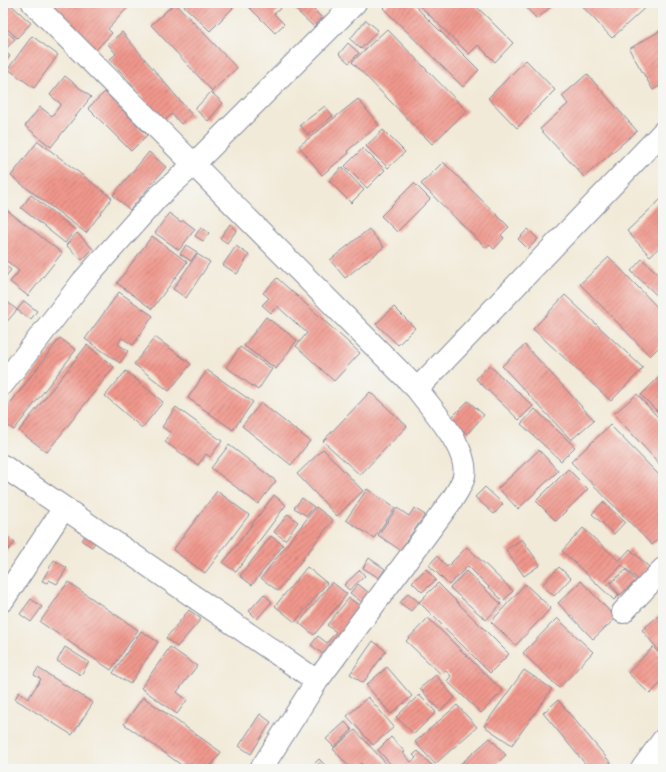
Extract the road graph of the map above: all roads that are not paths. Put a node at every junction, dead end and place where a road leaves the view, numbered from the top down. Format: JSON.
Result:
{"nodes":[{"id":1,"x":33,"y":3,"type":"edge"},
{"id":2,"x":355,"y":3,"type":"edge"},
{"id":3,"x":663,"y":132,"type":"edge"},
{"id":4,"x":193,"y":165,"type":"junction"},
{"id":5,"x":3,"y":384,"type":"edge"},
{"id":6,"x":417,"y":389,"type":"junction"},
{"id":7,"x":3,"y":466,"type":"edge"},
{"id":8,"x":64,"y":508,"type":"junction"},
{"id":9,"x":663,"y":569,"type":"edge"},
{"id":10,"x":3,"y":600,"type":"edge"},
{"id":11,"x":623,"y":612,"type":"dead end"},
{"id":12,"x":317,"y":681,"type":"junction"},
{"id":13,"x":663,"y":740,"type":"edge"},
{"id":14,"x":261,"y":769,"type":"edge"},
{"id":15,"x":642,"y":769,"type":"edge"}],
"edges":[{"from":1,"to":4,"type":"street"},
{"from":2,"to":4,"type":"street"},
{"from":3,"to":6,"type":"street"},
{"from":4,"to":5,"type":"street"},
{"from":4,"to":6,"type":"street"},
{"from":6,"to":12,"type":"street"},
{"from":7,"to":8,"type":"street"},
{"from":8,"to":10,"type":"street"},
{"from":8,"to":12,"type":"street"},
{"from":9,"to":11,"type":"street"},
{"from":12,"to":14,"type":"street"},
{"from":13,"to":15,"type":"street"}]}
